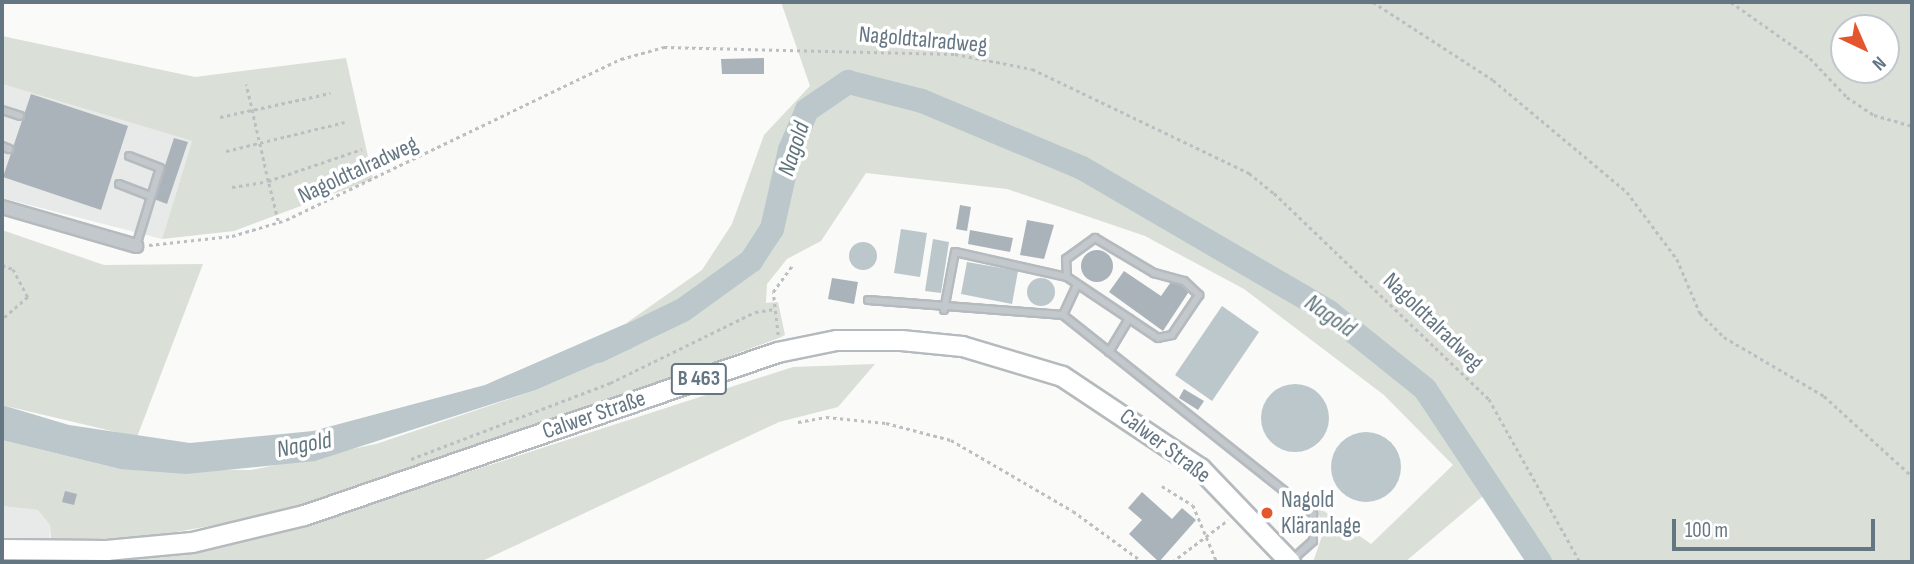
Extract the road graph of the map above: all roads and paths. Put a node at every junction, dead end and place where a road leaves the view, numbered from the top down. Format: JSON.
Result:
{"nodes":[{"id":1,"x":1373,"y":2,"type":"edge"},
{"id":2,"x":1731,"y":2,"type":"edge"},
{"id":3,"x":246,"y":84,"type":"dead end"},
{"id":4,"x":330,"y":93,"type":"dead end"},
{"id":5,"x":2,"y":110,"type":"edge"},
{"id":6,"x":253,"y":112,"type":"junction"},
{"id":7,"x":20,"y":116,"type":"dead end"},
{"id":8,"x":220,"y":117,"type":"dead end"},
{"id":9,"x":345,"y":122,"type":"dead end"},
{"id":10,"x":1912,"y":126,"type":"edge"},
{"id":11,"x":260,"y":146,"type":"junction"},
{"id":12,"x":362,"y":149,"type":"dead end"},
{"id":13,"x":226,"y":151,"type":"dead end"},
{"id":14,"x":129,"y":156,"type":"dead end"},
{"id":15,"x":268,"y":181,"type":"junction"},
{"id":16,"x":119,"y":184,"type":"dead end"},
{"id":17,"x":232,"y":187,"type":"dead end"},
{"id":18,"x":150,"y":196,"type":"junction"},
{"id":19,"x":2,"y":207,"type":"edge"},
{"id":20,"x":279,"y":222,"type":"junction"},
{"id":21,"x":136,"y":246,"type":"junction"},
{"id":22,"x":793,"y":264,"type":"dead end"},
{"id":23,"x":2,"y":265,"type":"edge"},
{"id":24,"x":1067,"y":277,"type":"junction"},
{"id":25,"x":1077,"y":285,"type":"junction"},
{"id":26,"x":868,"y":300,"type":"dead end"},
{"id":27,"x":773,"y":309,"type":"junction"},
{"id":28,"x":944,"y":310,"type":"junction"},
{"id":29,"x":1063,"y":316,"type":"junction"},
{"id":30,"x":1129,"y":319,"type":"junction"},
{"id":31,"x":2,"y":320,"type":"edge"},
{"id":32,"x":777,"y":352,"type":"junction"},
{"id":33,"x":1109,"y":352,"type":"junction"},
{"id":34,"x":798,"y":422,"type":"dead end"},
{"id":35,"x":408,"y":461,"type":"dead end"},
{"id":36,"x":1912,"y":476,"type":"edge"},
{"id":37,"x":1162,"y":486,"type":"dead end"},
{"id":38,"x":1241,"y":509,"type":"junction"},
{"id":39,"x":1207,"y":536,"type":"junction"},
{"id":40,"x":2,"y":549,"type":"edge"},
{"id":41,"x":1143,"y":562,"type":"edge"},
{"id":42,"x":1172,"y":562,"type":"edge"},
{"id":43,"x":1217,"y":562,"type":"edge"},
{"id":44,"x":1290,"y":562,"type":"edge"},
{"id":45,"x":1580,"y":562,"type":"edge"}],
"edges":[{"from":1,"to":36,"type":"path"},
{"from":2,"to":10,"type":"path"},
{"from":3,"to":6,"type":"path"},
{"from":4,"to":6,"type":"path"},
{"from":5,"to":7,"type":"lane"},
{"from":6,"to":8,"type":"path"},
{"from":6,"to":11,"type":"path"},
{"from":9,"to":11,"type":"path"},
{"from":11,"to":13,"type":"path"},
{"from":11,"to":15,"type":"path"},
{"from":12,"to":15,"type":"path"},
{"from":14,"to":18,"type":"lane"},
{"from":15,"to":17,"type":"path"},
{"from":15,"to":20,"type":"path"},
{"from":16,"to":18,"type":"lane"},
{"from":18,"to":21,"type":"lane"},
{"from":19,"to":21,"type":"street"},
{"from":20,"to":21,"type":"path","name":"Nagoldtalradweg"},
{"from":20,"to":45,"type":"path","name":"Nagoldtalradweg"},
{"from":22,"to":27,"type":"path"},
{"from":23,"to":31,"type":"path"},
{"from":24,"to":25,"type":"lane"},
{"from":24,"to":28,"type":"lane"},
{"from":24,"to":30,"type":"lane"},
{"from":25,"to":29,"type":"lane"},
{"from":25,"to":30,"type":"lane"},
{"from":26,"to":28,"type":"lane"},
{"from":27,"to":32,"type":"path"},
{"from":27,"to":35,"type":"path"},
{"from":28,"to":29,"type":"lane"},
{"from":29,"to":33,"type":"lane"},
{"from":30,"to":33,"type":"lane"},
{"from":32,"to":38,"type":"main road","name":"Calwer Straße","number":"B 463"},
{"from":32,"to":40,"type":"main road","name":"Calwer Straße","number":"B 463"},
{"from":33,"to":44,"type":"lane"},
{"from":34,"to":41,"type":"path"},
{"from":37,"to":39,"type":"path"},
{"from":38,"to":39,"type":"path"},
{"from":38,"to":44,"type":"main road","name":"Calwer Straße","number":"B 463"},
{"from":39,"to":42,"type":"path"},
{"from":39,"to":43,"type":"path"}]}
